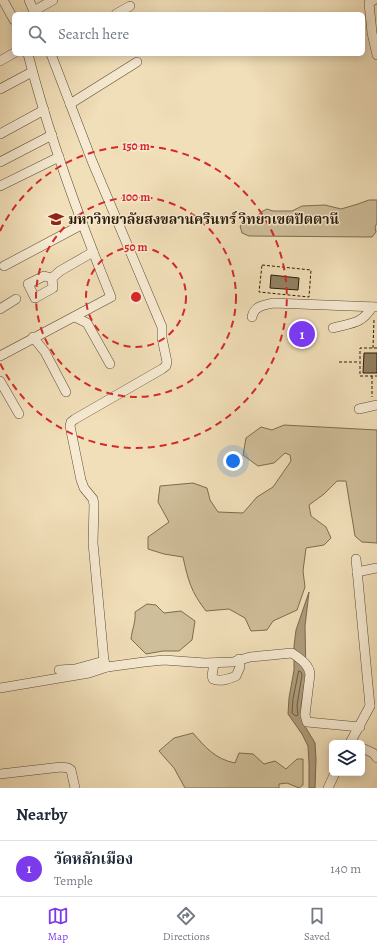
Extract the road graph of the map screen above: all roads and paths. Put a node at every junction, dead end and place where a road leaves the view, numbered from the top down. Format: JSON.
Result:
{"nodes":[{"id":1,"x":3,"y":0,"type":"edge"},
{"id":2,"x":29,"y":0,"type":"edge"},
{"id":3,"x":53,"y":0,"type":"edge"},
{"id":4,"x":372,"y":2,"type":"edge"},
{"id":5,"x":130,"y":6,"type":"dead end"},
{"id":6,"x":35,"y":12,"type":"edge"},
{"id":7,"x":36,"y":12,"type":"edge"},
{"id":8,"x":120,"y":12,"type":"edge"},
{"id":9,"x":12,"y":16,"type":"edge"},
{"id":10,"x":12,"y":54,"type":"edge"},
{"id":11,"x":377,"y":55,"type":"edge"},
{"id":12,"x":28,"y":56,"type":"edge"},
{"id":13,"x":52,"y":56,"type":"edge"},
{"id":14,"x":0,"y":61,"type":"edge"},
{"id":15,"x":137,"y":62,"type":"dead end"},
{"id":16,"x":32,"y":72,"type":"junction"},
{"id":17,"x":0,"y":89,"type":"edge"},
{"id":18,"x":70,"y":104,"type":"junction"},
{"id":19,"x":44,"y":110,"type":"junction"},
{"id":20,"x":0,"y":134,"type":"edge"},
{"id":21,"x":52,"y":135,"type":"junction"},
{"id":22,"x":59,"y":157,"type":"junction"},
{"id":23,"x":0,"y":162,"type":"edge"},
{"id":24,"x":0,"y":186,"type":"edge"},
{"id":25,"x":83,"y":224,"type":"junction"},
{"id":26,"x":93,"y":252,"type":"junction"},
{"id":27,"x":262,"y":265,"type":"joint"},
{"id":28,"x":4,"y":266,"type":"dead end"},
{"id":29,"x":52,"y":278,"type":"dead end"},
{"id":30,"x":16,"y":300,"type":"dead end"},
{"id":31,"x":374,"y":307,"type":"edge"},
{"id":32,"x":0,"y":309,"type":"edge"},
{"id":33,"x":252,"y":317,"type":"dead end"},
{"id":34,"x":75,"y":318,"type":"junction"},
{"id":35,"x":333,"y":328,"type":"dead end"},
{"id":36,"x":33,"y":337,"type":"junction"},
{"id":37,"x":373,"y":348,"type":"junction"},
{"id":38,"x":377,"y":348,"type":"edge"},
{"id":39,"x":0,"y":356,"type":"edge"},
{"id":40,"x":339,"y":362,"type":"dead end"},
{"id":41,"x":360,"y":362,"type":"junction"},
{"id":42,"x":110,"y":364,"type":"dead end"},
{"id":43,"x":372,"y":376,"type":"junction"},
{"id":44,"x":377,"y":376,"type":"edge"},
{"id":45,"x":0,"y":381,"type":"edge"},
{"id":46,"x":66,"y":392,"type":"dead end"},
{"id":47,"x":375,"y":405,"type":"edge"},
{"id":48,"x":359,"y":409,"type":"dead end"},
{"id":49,"x":19,"y":414,"type":"dead end"},
{"id":50,"x":356,"y":559,"type":"dead end"},
{"id":51,"x":377,"y":568,"type":"edge"},
{"id":52,"x":357,"y":572,"type":"junction"},
{"id":53,"x":240,"y":659,"type":"junction"},
{"id":54,"x":214,"y":662,"type":"junction"},
{"id":55,"x":106,"y":664,"type":"junction"},
{"id":56,"x":59,"y":670,"type":"dead end"},
{"id":57,"x":0,"y":688,"type":"edge"},
{"id":58,"x":373,"y":705,"type":"edge"},
{"id":59,"x":360,"y":727,"type":"junction"},
{"id":60,"x":353,"y":740,"type":"edge"},
{"id":61,"x":365,"y":749,"type":"edge"},
{"id":62,"x":377,"y":758,"type":"edge"},
{"id":63,"x":0,"y":774,"type":"edge"},
{"id":64,"x":334,"y":776,"type":"edge"},
{"id":65,"x":75,"y":788,"type":"edge"},
{"id":66,"x":328,"y":788,"type":"edge"}],
"edges":[{"from":1,"to":9,"type":"street"},
{"from":2,"to":6,"type":"street"},
{"from":3,"to":7,"type":"street"},
{"from":4,"to":11,"type":"street"},
{"from":5,"to":8,"type":"street"},
{"from":10,"to":14,"type":"street"},
{"from":12,"to":16,"type":"street"},
{"from":13,"to":18,"type":"street"},
{"from":15,"to":18,"type":"street"},
{"from":16,"to":17,"type":"street"},
{"from":16,"to":19,"type":"street"},
{"from":18,"to":55,"type":"street"},
{"from":19,"to":20,"type":"street"},
{"from":19,"to":21,"type":"street"},
{"from":21,"to":22,"type":"street"},
{"from":21,"to":23,"type":"street"},
{"from":22,"to":24,"type":"street"},
{"from":22,"to":25,"type":"street"},
{"from":25,"to":26,"type":"street"},
{"from":25,"to":28,"type":"street"},
{"from":26,"to":29,"type":"street"},
{"from":26,"to":34,"type":"street"},
{"from":27,"to":27,"type":"path"},
{"from":30,"to":32,"type":"street"},
{"from":31,"to":33,"type":"street"},
{"from":31,"to":35,"type":"street"},
{"from":31,"to":37,"type":"path"},
{"from":34,"to":36,"type":"street"},
{"from":34,"to":42,"type":"street"},
{"from":36,"to":39,"type":"street"},
{"from":36,"to":46,"type":"street"},
{"from":37,"to":38,"type":"path"},
{"from":37,"to":41,"type":"path"},
{"from":40,"to":41,"type":"path"},
{"from":41,"to":43,"type":"path"},
{"from":43,"to":44,"type":"path"},
{"from":43,"to":47,"type":"path"},
{"from":45,"to":49,"type":"street"},
{"from":47,"to":48,"type":"street"},
{"from":50,"to":52,"type":"street"},
{"from":51,"to":52,"type":"street"},
{"from":52,"to":58,"type":"street"},
{"from":53,"to":54,"type":"street"},
{"from":53,"to":54,"type":"street"},
{"from":53,"to":59,"type":"street"},
{"from":54,"to":55,"type":"street"},
{"from":55,"to":56,"type":"street"},
{"from":55,"to":57,"type":"street"},
{"from":58,"to":59,"type":"street"},
{"from":59,"to":60,"type":"street"},
{"from":61,"to":62,"type":"street"},
{"from":63,"to":65,"type":"street"},
{"from":64,"to":66,"type":"street"}]}
